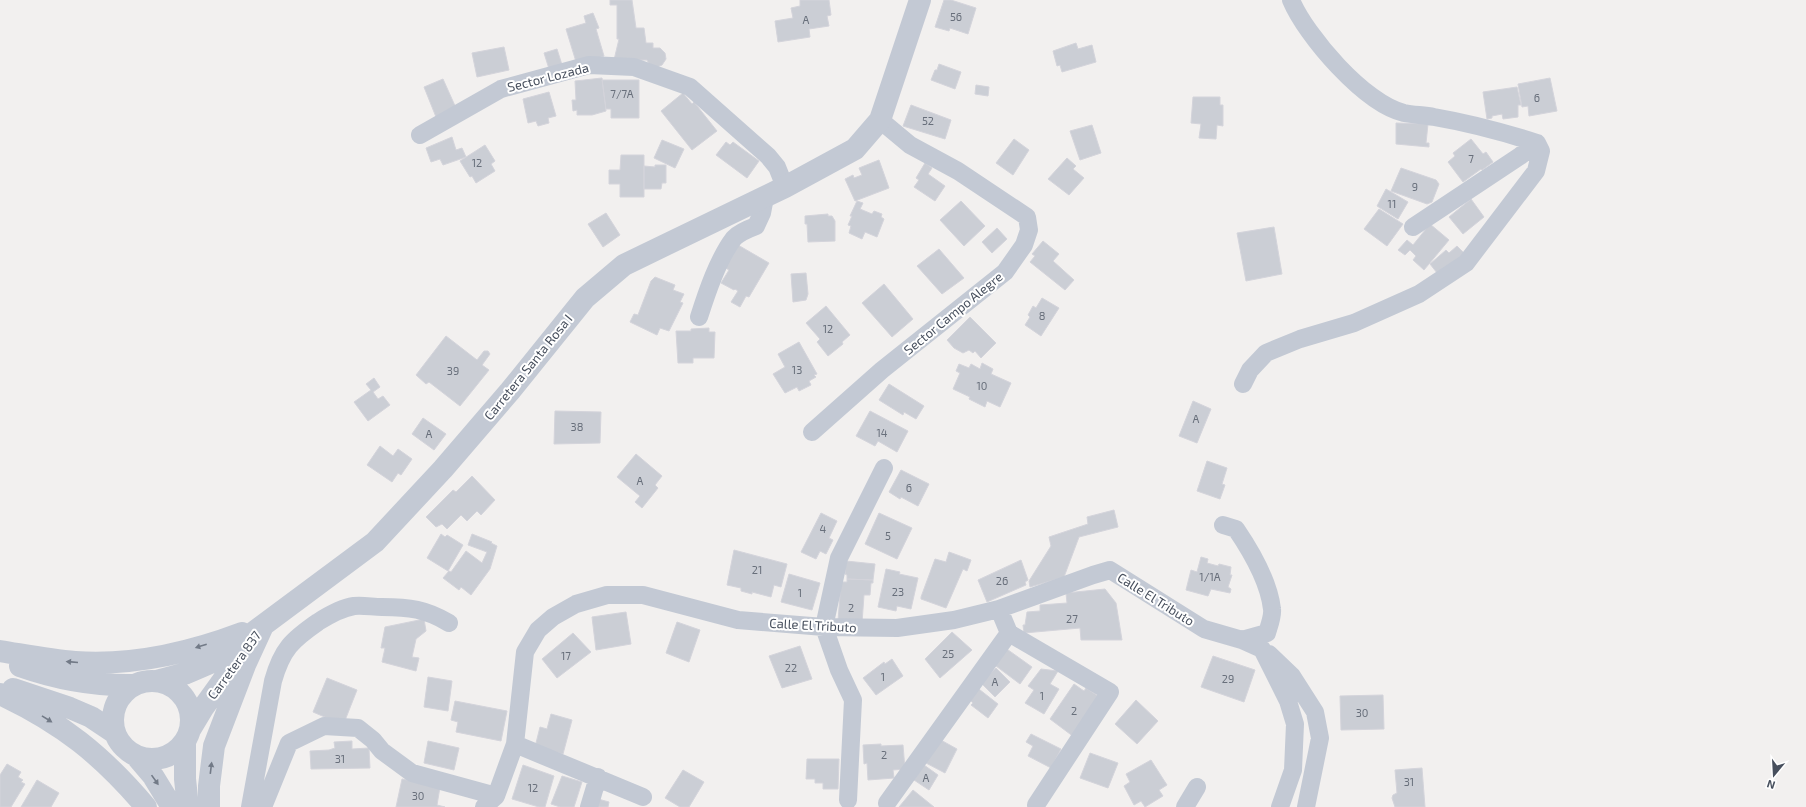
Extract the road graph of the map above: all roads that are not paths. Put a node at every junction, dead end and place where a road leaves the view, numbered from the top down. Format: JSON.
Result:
{"nodes":[{"id":1,"x":920,"y":0,"type":"edge"},
{"id":2,"x":1291,"y":0,"type":"edge"},
{"id":3,"x":880,"y":120,"type":"junction"},
{"id":4,"x":420,"y":135,"type":"dead end"},
{"id":5,"x":1537,"y":143,"type":"junction"},
{"id":6,"x":785,"y":188,"type":"junction"},
{"id":7,"x":765,"y":197,"type":"junction"},
{"id":8,"x":1412,"y":227,"type":"dead end"},
{"id":9,"x":699,"y":317,"type":"dead end"},
{"id":10,"x":1243,"y":384,"type":"dead end"},
{"id":11,"x":812,"y":432,"type":"dead end"},
{"id":12,"x":884,"y":468,"type":"dead end"},
{"id":13,"x":1223,"y":525,"type":"dead end"},
{"id":14,"x":999,"y":609,"type":"junction"},
{"id":15,"x":449,"y":622,"type":"dead end"},
{"id":16,"x":264,"y":625,"type":"junction"},
{"id":17,"x":824,"y":627,"type":"junction"},
{"id":18,"x":1009,"y":633,"type":"junction"},
{"id":19,"x":1242,"y":640,"type":"junction"},
{"id":20,"x":1262,"y":649,"type":"junction"},
{"id":21,"x":0,"y":651,"type":"edge"},
{"id":22,"x":0,"y":658,"type":"edge"},
{"id":23,"x":157,"y":681,"type":"junction"},
{"id":24,"x":134,"y":685,"type":"junction"},
{"id":25,"x":0,"y":686,"type":"edge"},
{"id":26,"x":0,"y":694,"type":"edge"},
{"id":27,"x":115,"y":733,"type":"junction"},
{"id":28,"x":188,"y":735,"type":"junction"},
{"id":29,"x":515,"y":744,"type":"junction"},
{"id":30,"x":136,"y":756,"type":"junction"},
{"id":31,"x":598,"y":777,"type":"junction"},
{"id":32,"x":1197,"y":787,"type":"dead end"},
{"id":33,"x":643,"y":797,"type":"dead end"},
{"id":34,"x":848,"y":800,"type":"dead end"},
{"id":35,"x":490,"y":801,"type":"edge"},
{"id":36,"x":887,"y":803,"type":"dead end"},
{"id":37,"x":1036,"y":805,"type":"dead end"},
{"id":38,"x":146,"y":807,"type":"edge"},
{"id":39,"x":172,"y":807,"type":"edge"},
{"id":40,"x":188,"y":807,"type":"edge"},
{"id":41,"x":209,"y":807,"type":"edge"},
{"id":42,"x":250,"y":807,"type":"edge"},
{"id":43,"x":263,"y":807,"type":"edge"},
{"id":44,"x":589,"y":807,"type":"edge"},
{"id":45,"x":1186,"y":807,"type":"edge"},
{"id":46,"x":1280,"y":807,"type":"edge"},
{"id":47,"x":1306,"y":807,"type":"edge"}],
"edges":[{"from":1,"to":3,"type":"street","name":"Carretera Santa Rosa I"},
{"from":2,"to":5,"type":"street"},
{"from":3,"to":6,"type":"street","name":"Carretera Santa Rosa I"},
{"from":3,"to":11,"type":"street","name":"Sector Campo Alegre"},
{"from":4,"to":6,"type":"street","name":"Sector Lozada"},
{"from":5,"to":8,"type":"street"},
{"from":5,"to":10,"type":"street"},
{"from":6,"to":7,"type":"street","name":"Carretera Santa Rosa I"},
{"from":7,"to":9,"type":"street"},
{"from":7,"to":16,"type":"street","name":"Carretera Santa Rosa I"},
{"from":12,"to":17,"type":"street"},
{"from":13,"to":19,"type":"street"},
{"from":14,"to":17,"type":"street","name":"Calle El Tributo"},
{"from":14,"to":18,"type":"street"},
{"from":14,"to":19,"type":"street","name":"Calle El Tributo"},
{"from":15,"to":42,"type":"street"},
{"from":16,"to":21,"type":"street","one_way":true},
{"from":16,"to":23,"type":"street","name":"Carretera 837"},
{"from":16,"to":28,"type":"street","name":"Carretera 837"},
{"from":41,"to":16,"type":"street","name":"Carretera Santa Rosa I","one_way":true},
{"from":17,"to":29,"type":"street","name":"Calle El Tributo"},
{"from":17,"to":34,"type":"street"},
{"from":18,"to":36,"type":"street"},
{"from":18,"to":37,"type":"street"},
{"from":19,"to":20,"type":"street","name":"Calle El Tributo"},
{"from":20,"to":46,"type":"street"},
{"from":20,"to":47,"type":"street","name":"Calle El Tributo"},
{"from":22,"to":24,"type":"street"},
{"from":23,"to":24,"type":"street"},
{"from":23,"to":28,"type":"street"},
{"from":24,"to":27,"type":"street"},
{"from":25,"to":27,"type":"street"},
{"from":26,"to":38,"type":"street","one_way":true},
{"from":27,"to":30,"type":"street"},
{"from":28,"to":30,"type":"street"},
{"from":28,"to":40,"type":"street"},
{"from":29,"to":31,"type":"street"},
{"from":29,"to":35,"type":"street","name":"Calle El Tributo"},
{"from":30,"to":39,"type":"street","one_way":true},
{"from":31,"to":33,"type":"street"},
{"from":31,"to":44,"type":"street"},
{"from":32,"to":45,"type":"street"},
{"from":35,"to":43,"type":"street"}]}
